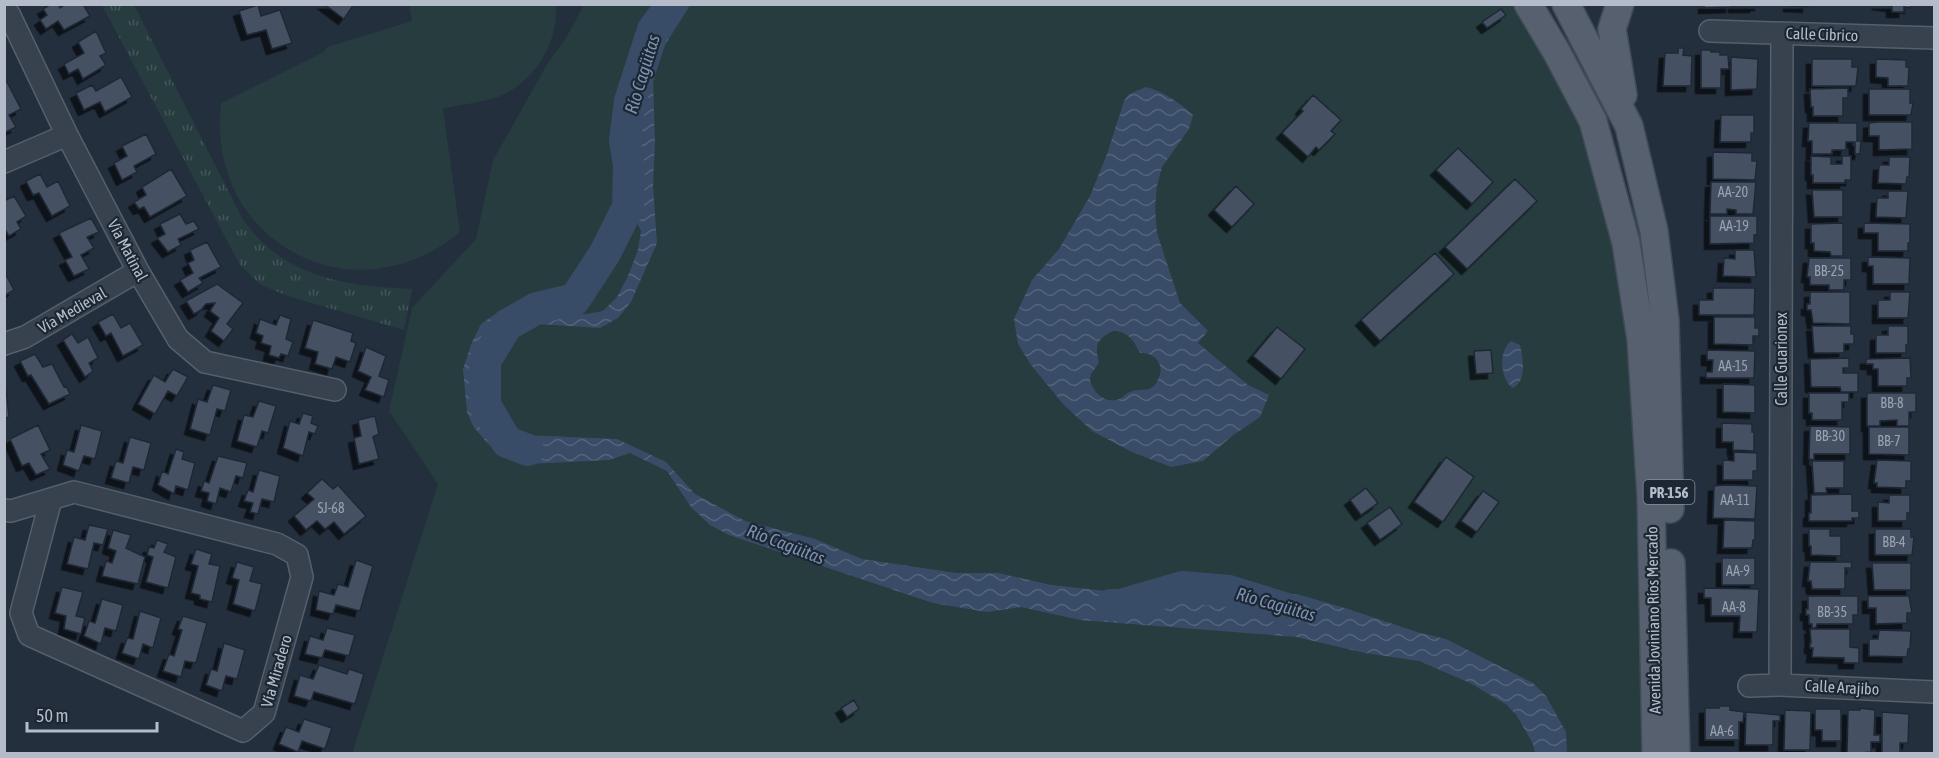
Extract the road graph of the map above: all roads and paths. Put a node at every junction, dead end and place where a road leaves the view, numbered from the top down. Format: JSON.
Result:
{"nodes":[{"id":1,"x":1566,"y":4,"type":"edge"},
{"id":2,"x":1620,"y":4,"type":"edge"},
{"id":3,"x":1530,"y":5,"type":"edge"},
{"id":4,"x":4,"y":10,"type":"edge"},
{"id":5,"x":1710,"y":31,"type":"dead end"},
{"id":6,"x":1782,"y":33,"type":"junction"},
{"id":7,"x":1935,"y":38,"type":"edge"},
{"id":8,"x":1629,"y":126,"type":"junction"},
{"id":9,"x":67,"y":135,"type":"junction"},
{"id":10,"x":4,"y":162,"type":"edge"},
{"id":11,"x":138,"y":271,"type":"junction"},
{"id":12,"x":4,"y":344,"type":"edge"},
{"id":13,"x":335,"y":390,"type":"dead end"},
{"id":14,"x":51,"y":499,"type":"junction"},
{"id":15,"x":4,"y":510,"type":"edge"},
{"id":16,"x":1780,"y":685,"type":"junction"},
{"id":17,"x":1749,"y":686,"type":"dead end"},
{"id":18,"x":1935,"y":692,"type":"edge"},
{"id":19,"x":1656,"y":753,"type":"edge"},
{"id":20,"x":1676,"y":753,"type":"edge"}],
"edges":[{"from":1,"to":8,"type":"main road","name":"Avenida Joviniano Ríos Mercado","number":"PR-156"},
{"from":2,"to":8,"type":"main road"},
{"from":3,"to":19,"type":"main road","name":"Avenida Joviniano Ríos Mercado","number":"PR-156"},
{"from":4,"to":9,"type":"street","name":"Vía Matinal"},
{"from":5,"to":6,"type":"street","name":"Calle Cibrico"},
{"from":6,"to":7,"type":"street","name":"Calle Cibrico"},
{"from":6,"to":16,"type":"street","name":"Calle Guarionex"},
{"from":8,"to":20,"type":"main road","name":"Avenida Joviniano Ríos Mercado","number":"PR-156"},
{"from":9,"to":10,"type":"street"},
{"from":9,"to":11,"type":"street","name":"Vía Matinal"},
{"from":11,"to":12,"type":"street","name":"Vía Medieval"},
{"from":11,"to":13,"type":"street","name":"Vía Matinal"},
{"from":14,"to":14,"type":"street","name":"Vía Miradero"},
{"from":14,"to":15,"type":"street","name":"Vía Miradero"},
{"from":16,"to":17,"type":"street","name":"Calle Arajibo"},
{"from":16,"to":18,"type":"street","name":"Calle Arajibo"}]}
